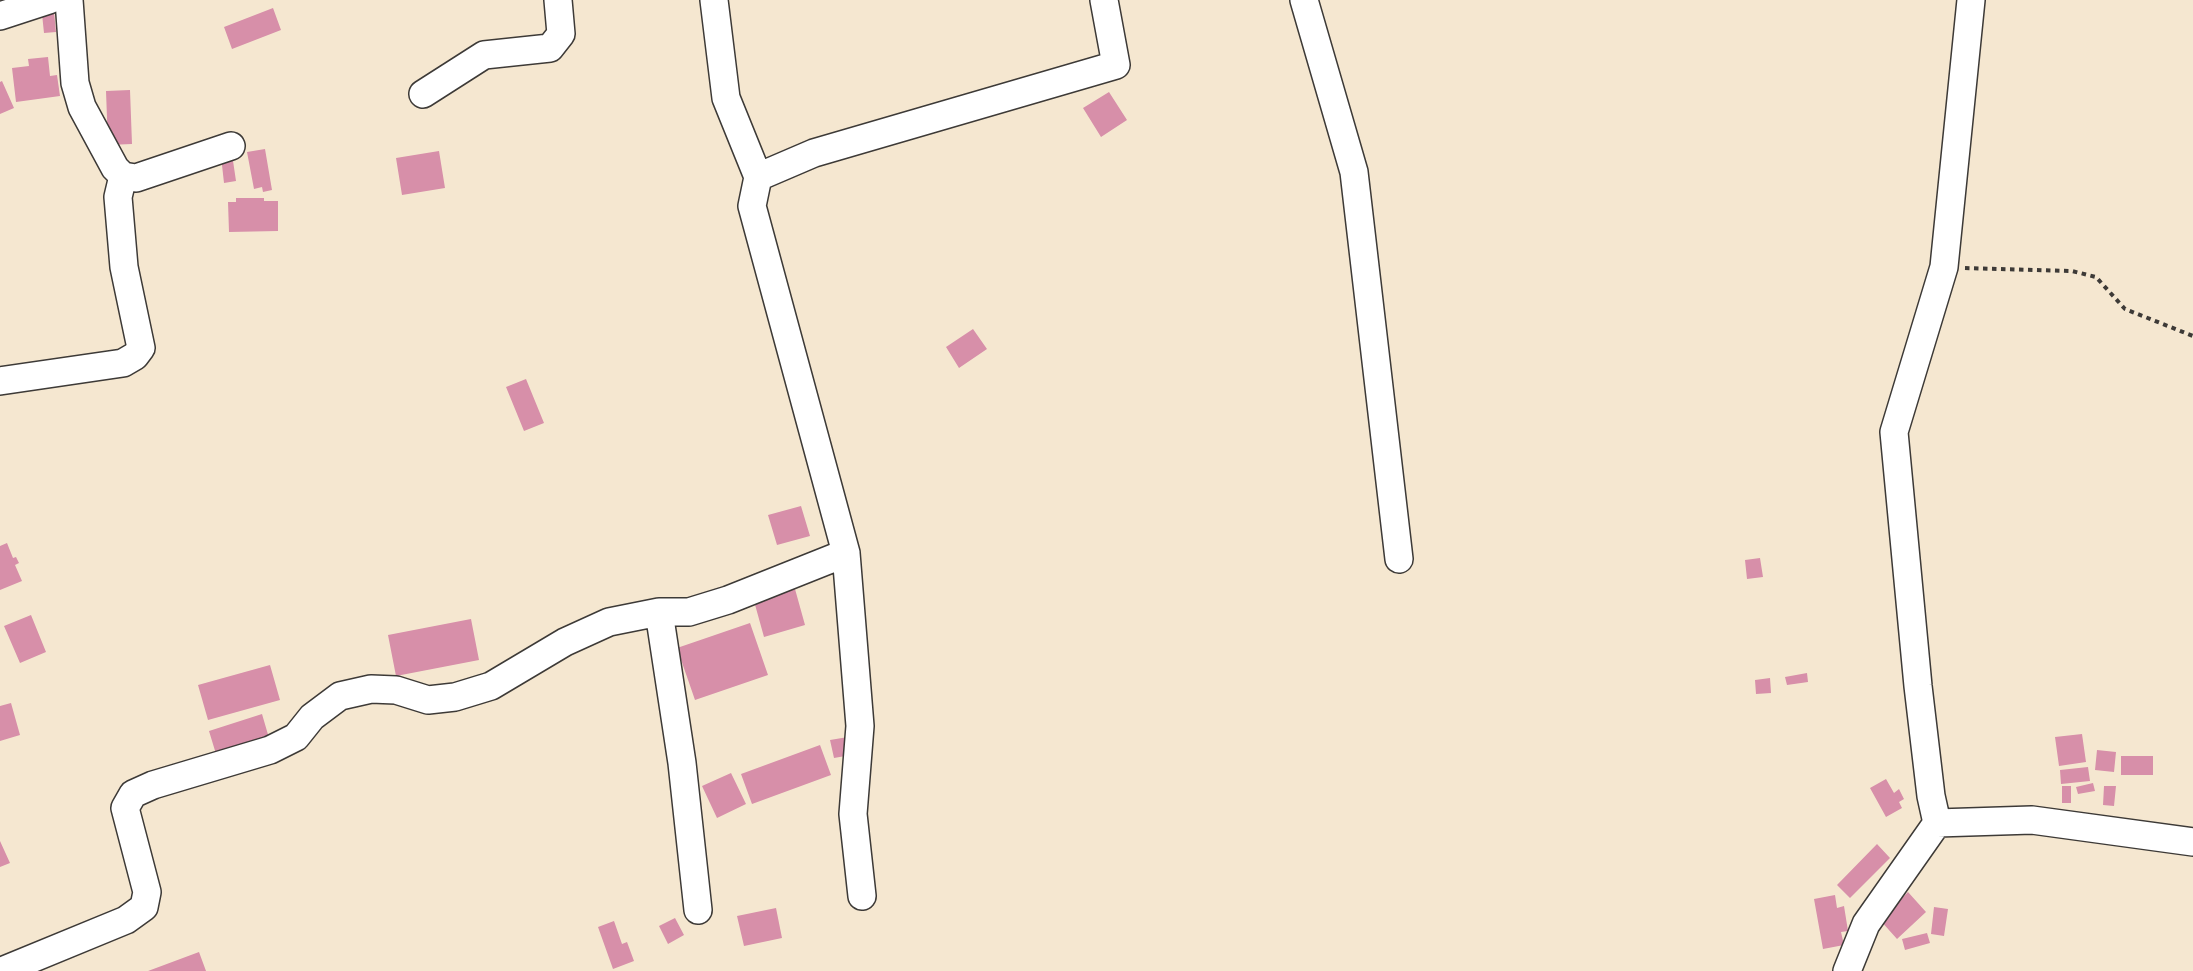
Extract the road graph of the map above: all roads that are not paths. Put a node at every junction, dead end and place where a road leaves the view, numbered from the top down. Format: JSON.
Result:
{"nodes":[{"id":1,"x":49,"y":0,"type":"edge"},
{"id":2,"x":69,"y":0,"type":"edge"},
{"id":3,"x":558,"y":0,"type":"edge"},
{"id":4,"x":714,"y":0,"type":"edge"},
{"id":5,"x":1104,"y":0,"type":"edge"},
{"id":6,"x":1304,"y":0,"type":"edge"},
{"id":7,"x":1971,"y":0,"type":"edge"},
{"id":8,"x":0,"y":16,"type":"edge"},
{"id":9,"x":423,"y":94,"type":"dead end"},
{"id":10,"x":231,"y":146,"type":"dead end"},
{"id":11,"x":123,"y":176,"type":"junction"},
{"id":12,"x":758,"y":177,"type":"junction"},
{"id":13,"x":0,"y":381,"type":"edge"},
{"id":14,"x":846,"y":553,"type":"junction"},
{"id":15,"x":1399,"y":559,"type":"dead end"},
{"id":16,"x":659,"y":612,"type":"junction"},
{"id":17,"x":1937,"y":823,"type":"junction"},
{"id":18,"x":2193,"y":842,"type":"edge"},
{"id":19,"x":862,"y":896,"type":"dead end"},
{"id":20,"x":698,"y":910,"type":"dead end"},
{"id":21,"x":2,"y":971,"type":"edge"},
{"id":22,"x":1847,"y":971,"type":"edge"}],
"edges":[{"from":1,"to":8,"type":"street"},
{"from":2,"to":11,"type":"street"},
{"from":3,"to":9,"type":"street"},
{"from":4,"to":12,"type":"street"},
{"from":5,"to":12,"type":"street"},
{"from":6,"to":15,"type":"street"},
{"from":7,"to":17,"type":"street"},
{"from":10,"to":11,"type":"street"},
{"from":11,"to":13,"type":"street"},
{"from":12,"to":14,"type":"street"},
{"from":14,"to":16,"type":"street"},
{"from":14,"to":19,"type":"street"},
{"from":16,"to":20,"type":"street"},
{"from":16,"to":21,"type":"street"},
{"from":17,"to":18,"type":"street"},
{"from":17,"to":22,"type":"street"}]}
